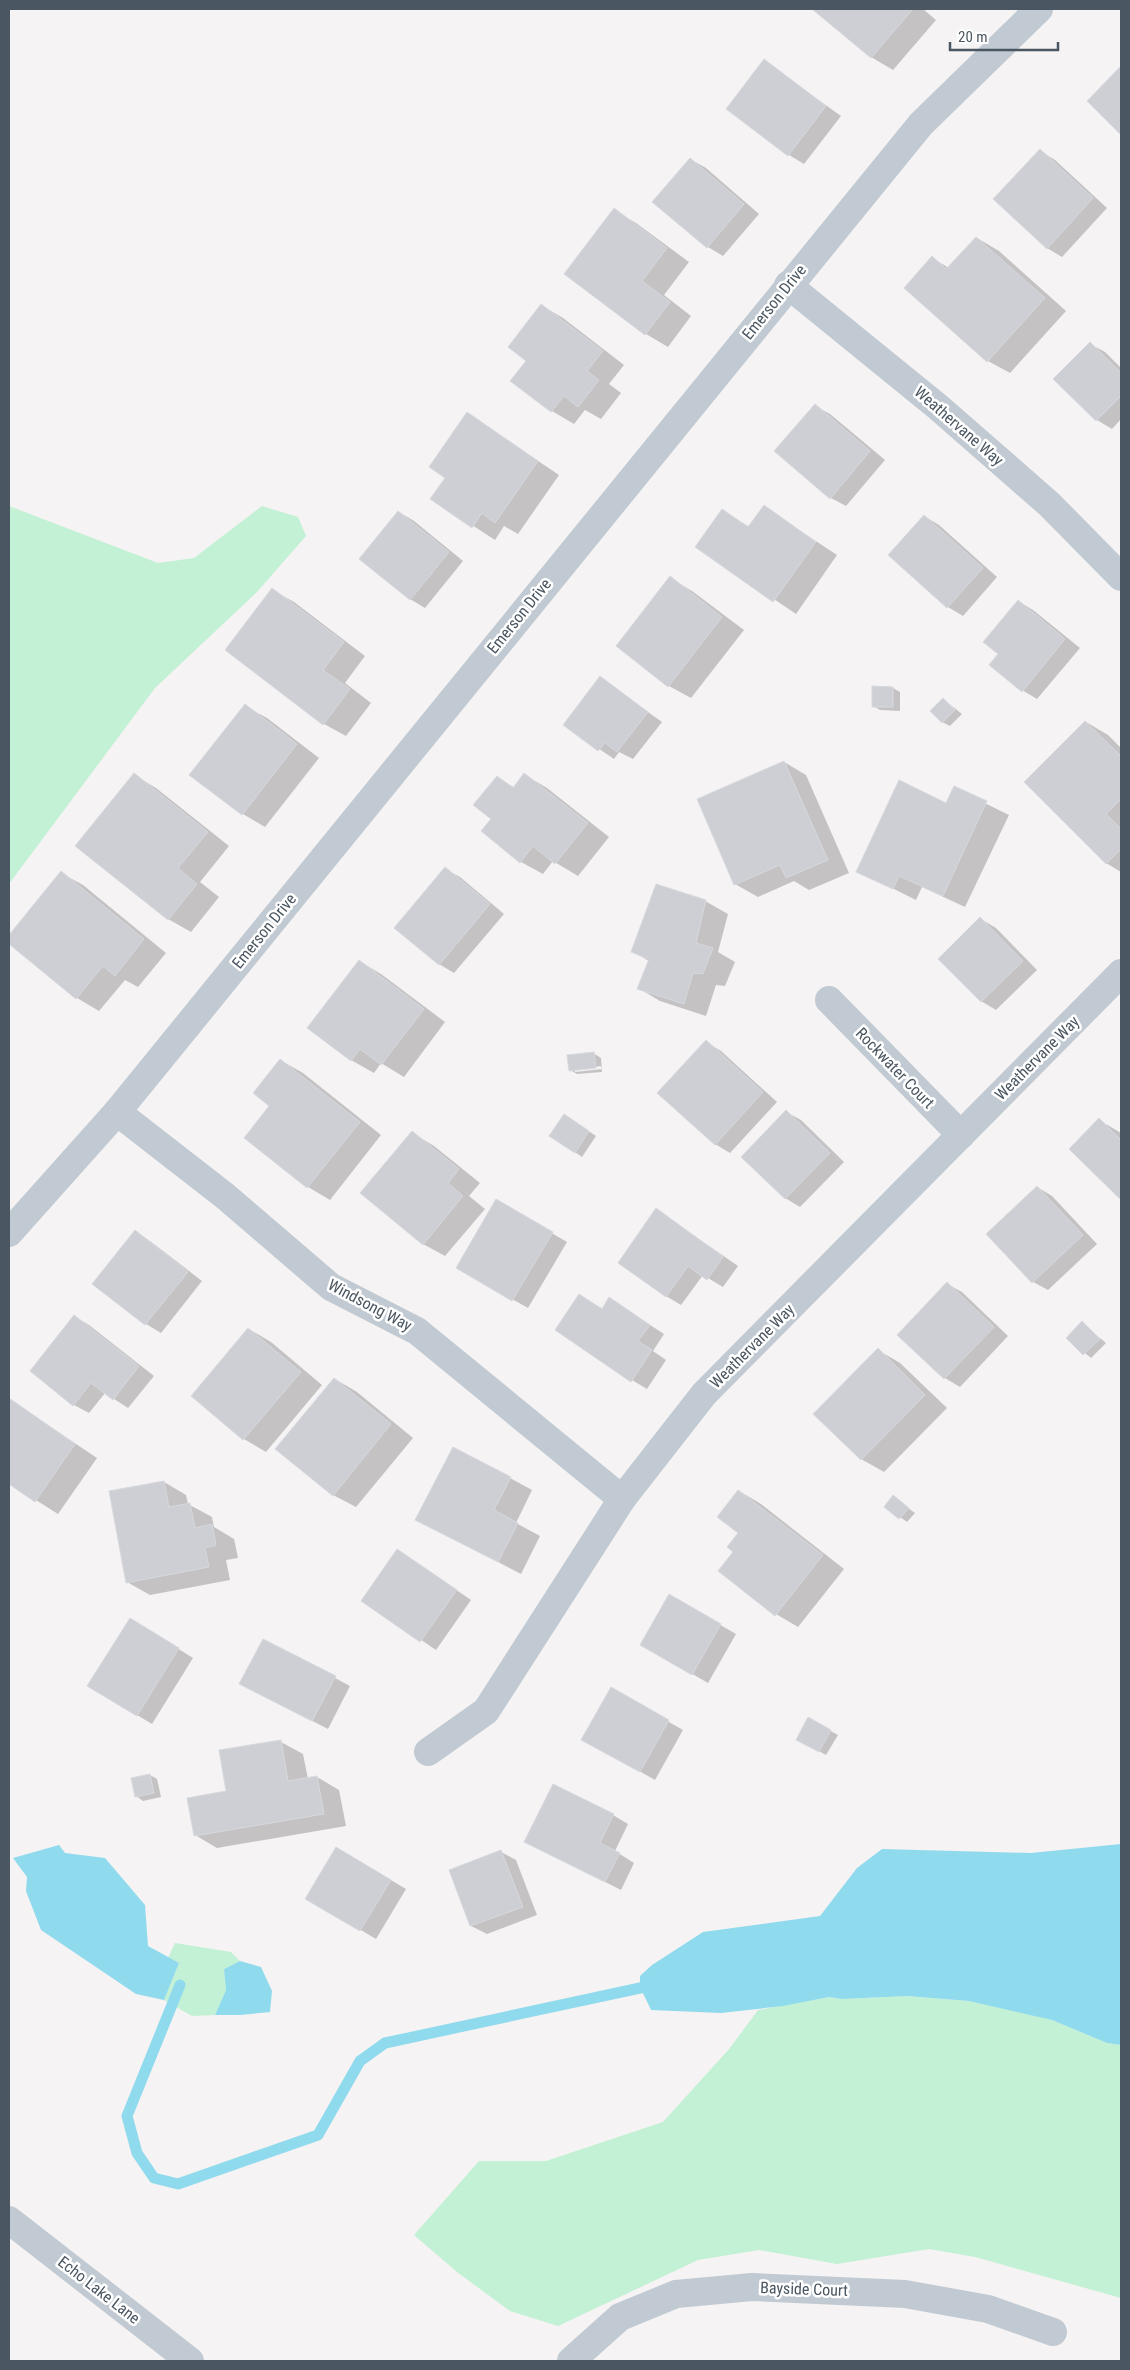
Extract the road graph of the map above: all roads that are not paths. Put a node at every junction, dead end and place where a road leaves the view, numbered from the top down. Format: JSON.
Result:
{"nodes":[{"id":1,"x":1039,"y":9,"type":"edge"},
{"id":2,"x":788,"y":285,"type":"junction"},
{"id":3,"x":1121,"y":577,"type":"edge"},
{"id":4,"x":1121,"y":974,"type":"edge"},
{"id":5,"x":829,"y":1000,"type":"dead end"},
{"id":6,"x":117,"y":1112,"type":"junction"},
{"id":7,"x":961,"y":1135,"type":"junction"},
{"id":8,"x":9,"y":1232,"type":"edge"},
{"id":9,"x":622,"y":1499,"type":"junction"},
{"id":10,"x":428,"y":1752,"type":"dead end"},
{"id":11,"x":9,"y":2220,"type":"edge"},
{"id":12,"x":1053,"y":2332,"type":"dead end"},
{"id":13,"x":190,"y":2361,"type":"edge"},
{"id":14,"x":571,"y":2361,"type":"edge"}],
"edges":[{"from":1,"to":2,"type":"street","name":"Emerson Drive"},
{"from":2,"to":3,"type":"street","name":"Weathervane Way"},
{"from":2,"to":6,"type":"street","name":"Emerson Drive"},
{"from":4,"to":7,"type":"street","name":"Weathervane Way"},
{"from":5,"to":7,"type":"street","name":"Rockwater Court"},
{"from":6,"to":8,"type":"street","name":"Emerson Drive"},
{"from":6,"to":9,"type":"street","name":"Windsong Way"},
{"from":7,"to":9,"type":"street","name":"Weathervane Way"},
{"from":9,"to":10,"type":"street","name":"Weathervane Way"},
{"from":11,"to":13,"type":"street","name":"Echo Lake Lane"},
{"from":12,"to":14,"type":"street","name":"Bayside Court"}]}
